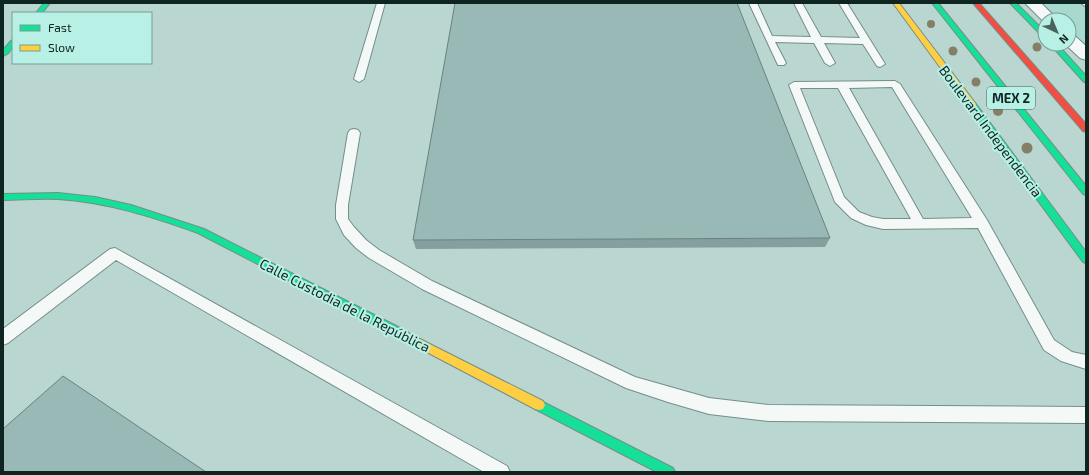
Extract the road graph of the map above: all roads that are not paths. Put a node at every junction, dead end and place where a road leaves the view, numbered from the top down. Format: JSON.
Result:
{"nodes":[{"id":1,"x":47,"y":3,"type":"edge"},
{"id":2,"x":381,"y":3,"type":"edge"},
{"id":3,"x":753,"y":3,"type":"edge"},
{"id":4,"x":798,"y":3,"type":"edge"},
{"id":5,"x":843,"y":3,"type":"edge"},
{"id":6,"x":896,"y":3,"type":"edge"},
{"id":7,"x":935,"y":3,"type":"edge"},
{"id":8,"x":976,"y":3,"type":"edge"},
{"id":9,"x":1013,"y":3,"type":"edge"},
{"id":10,"x":1032,"y":3,"type":"edge"},
{"id":11,"x":40,"y":12,"type":"edge"},
{"id":12,"x":1042,"y":12,"type":"edge"},
{"id":13,"x":1037,"y":28,"type":"edge"},
{"id":14,"x":769,"y":39,"type":"junction"},
{"id":15,"x":817,"y":39,"type":"junction"},
{"id":16,"x":866,"y":41,"type":"junction"},
{"id":17,"x":12,"y":43,"type":"edge"},
{"id":18,"x":1077,"y":47,"type":"edge"},
{"id":19,"x":1060,"y":52,"type":"edge"},
{"id":20,"x":3,"y":54,"type":"edge"},
{"id":21,"x":1086,"y":55,"type":"edge"},
{"id":22,"x":781,"y":63,"type":"dead end"},
{"id":23,"x":830,"y":63,"type":"dead end"},
{"id":24,"x":880,"y":64,"type":"dead end"},
{"id":25,"x":359,"y":79,"type":"dead end"},
{"id":26,"x":1086,"y":80,"type":"edge"},
{"id":27,"x":842,"y":85,"type":"junction"},
{"id":28,"x":1086,"y":129,"type":"edge"},
{"id":29,"x":354,"y":134,"type":"dead end"},
{"id":30,"x":1086,"y":192,"type":"edge"},
{"id":31,"x":3,"y":197,"type":"edge"},
{"id":32,"x":982,"y":223,"type":"junction"},
{"id":33,"x":920,"y":224,"type":"junction"},
{"id":34,"x":1086,"y":259,"type":"edge"},
{"id":35,"x":3,"y":338,"type":"edge"},
{"id":36,"x":1086,"y":362,"type":"edge"},
{"id":37,"x":1086,"y":415,"type":"edge"},
{"id":38,"x":501,"y":472,"type":"edge"},
{"id":39,"x":669,"y":472,"type":"edge"}],
"edges":[{"from":1,"to":11,"type":"main road"},
{"from":2,"to":25,"type":"lane"},
{"from":3,"to":14,"type":"lane"},
{"from":4,"to":15,"type":"lane"},
{"from":5,"to":16,"type":"lane"},
{"from":6,"to":34,"type":"main road","name":"Boulevard Independencia"},
{"from":7,"to":30,"type":"main road","number":"MEX 2"},
{"from":8,"to":28,"type":"main road","number":"MEX 2"},
{"from":9,"to":13,"type":"main road"},
{"from":10,"to":12,"type":"street"},
{"from":14,"to":15,"type":"lane"},
{"from":14,"to":22,"type":"lane"},
{"from":15,"to":16,"type":"lane"},
{"from":15,"to":23,"type":"lane"},
{"from":16,"to":24,"type":"lane"},
{"from":17,"to":20,"type":"main road"},
{"from":18,"to":21,"type":"street"},
{"from":19,"to":26,"type":"main road"},
{"from":27,"to":32,"type":"lane"},
{"from":27,"to":33,"type":"lane"},
{"from":27,"to":33,"type":"lane"},
{"from":29,"to":37,"type":"lane"},
{"from":31,"to":39,"type":"main road","name":"Calle Custodia de la República"},
{"from":32,"to":33,"type":"lane"},
{"from":32,"to":36,"type":"lane"},
{"from":35,"to":38,"type":"lane"}]}
